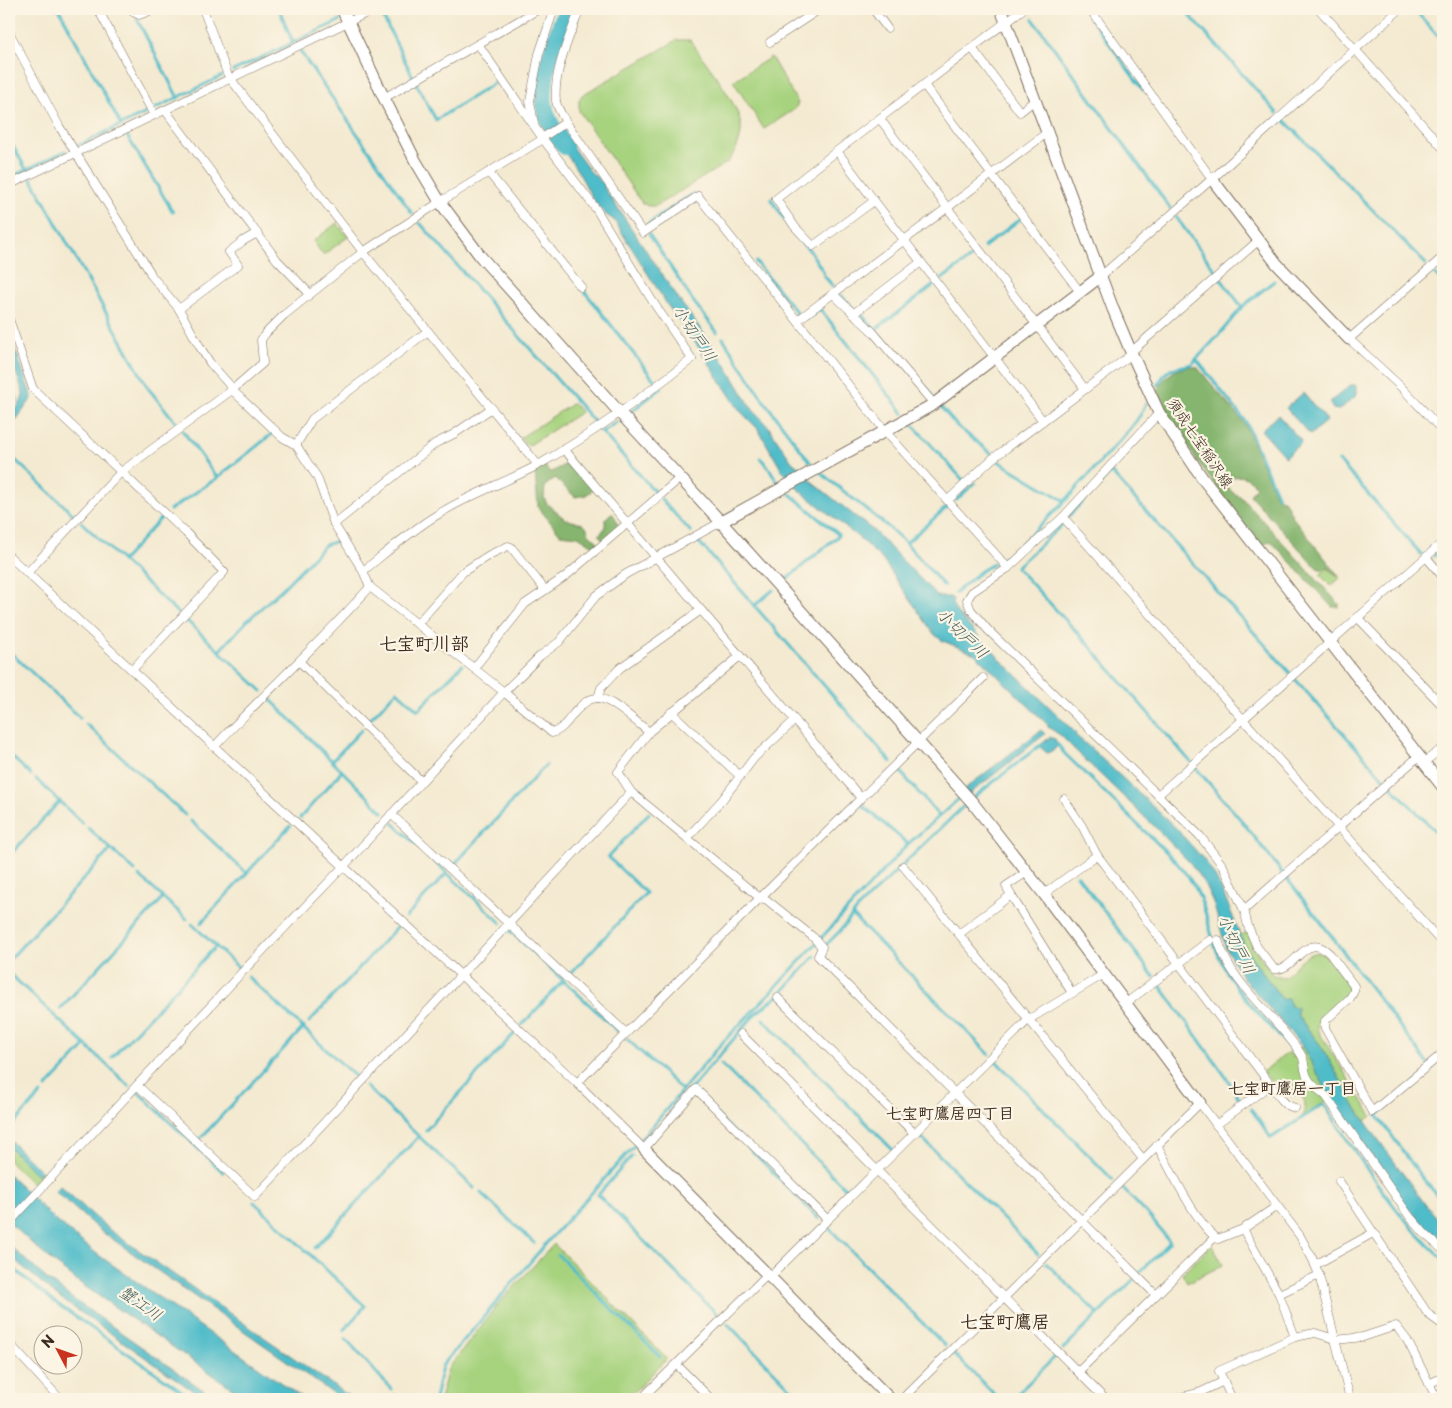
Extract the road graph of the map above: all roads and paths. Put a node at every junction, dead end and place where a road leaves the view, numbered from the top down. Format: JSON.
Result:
{"nodes":[{"id":1,"x":98,"y":9,"type":"edge"},
{"id":2,"x":132,"y":9,"type":"edge"},
{"id":3,"x":155,"y":9,"type":"edge"},
{"id":4,"x":203,"y":9,"type":"edge"},
{"id":5,"x":342,"y":9,"type":"edge"},
{"id":6,"x":375,"y":9,"type":"edge"},
{"id":7,"x":539,"y":9,"type":"edge"},
{"id":8,"x":554,"y":9,"type":"edge"},
{"id":9,"x":580,"y":9,"type":"edge"},
{"id":10,"x":820,"y":9,"type":"edge"},
{"id":11,"x":873,"y":9,"type":"edge"},
{"id":12,"x":1001,"y":9,"type":"edge"},
{"id":13,"x":1023,"y":9,"type":"edge"},
{"id":14,"x":1090,"y":9,"type":"edge"},
{"id":15,"x":1319,"y":9,"type":"edge"},
{"id":16,"x":1400,"y":9,"type":"edge"},
{"id":17,"x":348,"y":22,"type":"junction"},
{"id":18,"x":1006,"y":22,"type":"junction"},
{"id":19,"x":887,"y":28,"type":"dead end"},
{"id":20,"x":9,"y":32,"type":"edge"},
{"id":21,"x":770,"y":42,"type":"dead end"},
{"id":22,"x":478,"y":44,"type":"junction"},
{"id":23,"x":972,"y":48,"type":"junction"},
{"id":24,"x":1355,"y":49,"type":"junction"},
{"id":25,"x":230,"y":78,"type":"junction"},
{"id":26,"x":924,"y":85,"type":"junction"},
{"id":27,"x":384,"y":98,"type":"junction"},
{"id":28,"x":1035,"y":100,"type":"junction"},
{"id":29,"x":165,"y":110,"type":"junction"},
{"id":30,"x":154,"y":115,"type":"junction"},
{"id":31,"x":880,"y":119,"type":"junction"},
{"id":32,"x":563,"y":124,"type":"junction"},
{"id":33,"x":535,"y":128,"type":"junction"},
{"id":34,"x":1048,"y":132,"type":"junction"},
{"id":35,"x":544,"y":137,"type":"junction"},
{"id":36,"x":1443,"y":148,"type":"edge"},
{"id":37,"x":76,"y":152,"type":"junction"},
{"id":38,"x":837,"y":152,"type":"junction"},
{"id":39,"x":489,"y":173,"type":"junction"},
{"id":40,"x":991,"y":174,"type":"junction"},
{"id":41,"x":1212,"y":179,"type":"junction"},
{"id":42,"x":9,"y":185,"type":"edge"},
{"id":43,"x":874,"y":201,"type":"junction"},
{"id":44,"x":440,"y":202,"type":"junction"},
{"id":45,"x":948,"y":206,"type":"junction"},
{"id":46,"x":257,"y":233,"type":"junction"},
{"id":47,"x":903,"y":240,"type":"junction"},
{"id":48,"x":1258,"y":241,"type":"junction"},
{"id":49,"x":363,"y":252,"type":"junction"},
{"id":50,"x":1443,"y":257,"type":"edge"},
{"id":51,"x":921,"y":262,"type":"junction"},
{"id":52,"x":1102,"y":276,"type":"junction"},
{"id":53,"x":581,"y":287,"type":"dead end"},
{"id":54,"x":1080,"y":292,"type":"junction"},
{"id":55,"x":310,"y":294,"type":"junction"},
{"id":56,"x":833,"y":294,"type":"junction"},
{"id":57,"x":179,"y":309,"type":"junction"},
{"id":58,"x":853,"y":314,"type":"junction"},
{"id":59,"x":9,"y":319,"type":"edge"},
{"id":60,"x":798,"y":320,"type":"junction"},
{"id":61,"x":1037,"y":325,"type":"junction"},
{"id":62,"x":428,"y":331,"type":"junction"},
{"id":63,"x":1349,"y":338,"type":"junction"},
{"id":64,"x":1131,"y":353,"type":"junction"},
{"id":65,"x":995,"y":357,"type":"junction"},
{"id":66,"x":233,"y":390,"type":"junction"},
{"id":67,"x":1085,"y":390,"type":"junction"},
{"id":68,"x":934,"y":404,"type":"junction"},
{"id":69,"x":492,"y":408,"type":"junction"},
{"id":70,"x":620,"y":413,"type":"junction"},
{"id":71,"x":1160,"y":413,"type":"junction"},
{"id":72,"x":1044,"y":421,"type":"junction"},
{"id":73,"x":885,"y":431,"type":"junction"},
{"id":74,"x":1443,"y":431,"type":"edge"},
{"id":75,"x":296,"y":445,"type":"junction"},
{"id":76,"x":564,"y":449,"type":"junction"},
{"id":77,"x":538,"y":464,"type":"junction"},
{"id":78,"x":121,"y":472,"type":"junction"},
{"id":79,"x":680,"y":478,"type":"junction"},
{"id":80,"x":948,"y":500,"type":"junction"},
{"id":81,"x":1063,"y":516,"type":"junction"},
{"id":82,"x":721,"y":522,"type":"junction"},
{"id":83,"x":627,"y":523,"type":"junction"},
{"id":84,"x":334,"y":524,"type":"junction"},
{"id":85,"x":1443,"y":542,"type":"edge"},
{"id":86,"x":9,"y":556,"type":"edge"},
{"id":87,"x":656,"y":557,"type":"junction"},
{"id":88,"x":1426,"y":557,"type":"junction"},
{"id":89,"x":1004,"y":562,"type":"junction"},
{"id":90,"x":363,"y":571,"type":"junction"},
{"id":91,"x":27,"y":573,"type":"junction"},
{"id":92,"x":1443,"y":577,"type":"edge"},
{"id":93,"x":370,"y":587,"type":"junction"},
{"id":94,"x":545,"y":590,"type":"junction"},
{"id":95,"x":701,"y":610,"type":"junction"},
{"id":96,"x":1357,"y":617,"type":"junction"},
{"id":97,"x":417,"y":624,"type":"junction"},
{"id":98,"x":1329,"y":642,"type":"junction"},
{"id":99,"x":740,"y":656,"type":"junction"},
{"id":100,"x":300,"y":662,"type":"junction"},
{"id":101,"x":474,"y":668,"type":"junction"},
{"id":102,"x":132,"y":670,"type":"junction"},
{"id":103,"x":983,"y":678,"type":"dead end"},
{"id":104,"x":504,"y":692,"type":"junction"},
{"id":105,"x":598,"y":698,"type":"junction"},
{"id":106,"x":1443,"y":706,"type":"edge"},
{"id":107,"x":671,"y":712,"type":"junction"},
{"id":108,"x":1243,"y":719,"type":"junction"},
{"id":109,"x":795,"y":720,"type":"junction"},
{"id":110,"x":649,"y":732,"type":"junction"},
{"id":111,"x":918,"y":743,"type":"junction"},
{"id":112,"x":214,"y":747,"type":"junction"},
{"id":113,"x":1443,"y":748,"type":"edge"},
{"id":114,"x":1421,"y":759,"type":"junction"},
{"id":115,"x":740,"y":776,"type":"junction"},
{"id":116,"x":422,"y":781,"type":"junction"},
{"id":117,"x":1443,"y":787,"type":"edge"},
{"id":118,"x":631,"y":792,"type":"junction"},
{"id":119,"x":1158,"y":796,"type":"junction"},
{"id":120,"x":861,"y":798,"type":"junction"},
{"id":121,"x":1064,"y":799,"type":"dead end"},
{"id":122,"x":391,"y":814,"type":"junction"},
{"id":123,"x":1338,"y":826,"type":"junction"},
{"id":124,"x":687,"y":838,"type":"junction"},
{"id":125,"x":1097,"y":855,"type":"junction"},
{"id":126,"x":903,"y":866,"type":"dead end"},
{"id":127,"x":343,"y":867,"type":"junction"},
{"id":128,"x":1027,"y":872,"type":"junction"},
{"id":129,"x":1011,"y":894,"type":"junction"},
{"id":130,"x":1044,"y":894,"type":"junction"},
{"id":131,"x":760,"y":898,"type":"junction"},
{"id":132,"x":1244,"y":910,"type":"junction"},
{"id":133,"x":509,"y":923,"type":"junction"},
{"id":134,"x":959,"y":934,"type":"junction"},
{"id":135,"x":1443,"y":944,"type":"edge"},
{"id":136,"x":1178,"y":964,"type":"junction"},
{"id":137,"x":1104,"y":974,"type":"junction"},
{"id":138,"x":460,"y":975,"type":"junction"},
{"id":139,"x":1072,"y":993,"type":"junction"},
{"id":140,"x":778,"y":998,"type":"dead end"},
{"id":141,"x":1126,"y":1003,"type":"junction"},
{"id":142,"x":1028,"y":1020,"type":"junction"},
{"id":143,"x":626,"y":1033,"type":"junction"},
{"id":144,"x":741,"y":1034,"type":"dead end"},
{"id":145,"x":1443,"y":1052,"type":"edge"},
{"id":146,"x":577,"y":1083,"type":"junction"},
{"id":147,"x":137,"y":1085,"type":"junction"},
{"id":148,"x":1270,"y":1086,"type":"junction"},
{"id":149,"x":955,"y":1093,"type":"junction"},
{"id":150,"x":1200,"y":1103,"type":"junction"},
{"id":151,"x":1296,"y":1108,"type":"dead end"},
{"id":152,"x":1216,"y":1125,"type":"junction"},
{"id":153,"x":914,"y":1133,"type":"junction"},
{"id":154,"x":1157,"y":1145,"type":"junction"},
{"id":155,"x":642,"y":1148,"type":"junction"},
{"id":156,"x":1143,"y":1159,"type":"junction"},
{"id":157,"x":877,"y":1170,"type":"junction"},
{"id":158,"x":1339,"y":1180,"type":"dead end"},
{"id":159,"x":1277,"y":1206,"type":"junction"},
{"id":160,"x":828,"y":1220,"type":"junction"},
{"id":161,"x":1081,"y":1221,"type":"junction"},
{"id":162,"x":9,"y":1223,"type":"edge"},
{"id":163,"x":1244,"y":1229,"type":"junction"},
{"id":164,"x":1373,"y":1233,"type":"junction"},
{"id":165,"x":1215,"y":1237,"type":"junction"},
{"id":166,"x":1443,"y":1250,"type":"edge"},
{"id":167,"x":1315,"y":1265,"type":"junction"},
{"id":168,"x":1319,"y":1275,"type":"junction"},
{"id":169,"x":768,"y":1277,"type":"junction"},
{"id":170,"x":1279,"y":1294,"type":"junction"},
{"id":171,"x":1156,"y":1295,"type":"junction"},
{"id":172,"x":1004,"y":1298,"type":"junction"},
{"id":173,"x":1443,"y":1325,"type":"edge"},
{"id":174,"x":1294,"y":1337,"type":"junction"},
{"id":175,"x":1335,"y":1339,"type":"junction"},
{"id":176,"x":9,"y":1343,"type":"edge"},
{"id":177,"x":677,"y":1365,"type":"junction"},
{"id":178,"x":1078,"y":1372,"type":"junction"},
{"id":179,"x":1443,"y":1377,"type":"edge"},
{"id":180,"x":1224,"y":1381,"type":"junction"},
{"id":181,"x":1429,"y":1384,"type":"junction"},
{"id":182,"x":60,"y":1399,"type":"edge"},
{"id":183,"x":641,"y":1399,"type":"edge"},
{"id":184,"x":711,"y":1399,"type":"edge"},
{"id":185,"x":890,"y":1399,"type":"edge"},
{"id":186,"x":902,"y":1399,"type":"edge"},
{"id":187,"x":1105,"y":1399,"type":"edge"},
{"id":188,"x":1174,"y":1399,"type":"edge"},
{"id":189,"x":1232,"y":1399,"type":"edge"},
{"id":190,"x":1350,"y":1399,"type":"edge"},
{"id":191,"x":1437,"y":1399,"type":"edge"}],
"edges":[{"from":1,"to":30,"type":"street"},
{"from":2,"to":3,"type":"street"},
{"from":4,"to":25,"type":"street"},
{"from":5,"to":17,"type":"street"},
{"from":6,"to":17,"type":"street"},
{"from":7,"to":22,"type":"street"},
{"from":8,"to":33,"type":"street"},
{"from":9,"to":32,"type":"street"},
{"from":10,"to":21,"type":"street"},
{"from":11,"to":19,"type":"street"},
{"from":12,"to":18,"type":"street","name":"須成七宝稲沢線"},
{"from":13,"to":18,"type":"street"},
{"from":14,"to":41,"type":"street"},
{"from":15,"to":24,"type":"street"},
{"from":16,"to":24,"type":"street"},
{"from":17,"to":25,"type":"street"},
{"from":17,"to":27,"type":"street"},
{"from":18,"to":23,"type":"street"},
{"from":18,"to":28,"type":"street","name":"須成七宝稲沢線"},
{"from":20,"to":37,"type":"street"},
{"from":22,"to":27,"type":"street"},
{"from":22,"to":33,"type":"street"},
{"from":23,"to":26,"type":"street"},
{"from":23,"to":28,"type":"street"},
{"from":24,"to":36,"type":"street"},
{"from":24,"to":41,"type":"street"},
{"from":25,"to":29,"type":"street"},
{"from":25,"to":49,"type":"street"},
{"from":26,"to":31,"type":"street"},
{"from":26,"to":40,"type":"street"},
{"from":27,"to":44,"type":"street"},
{"from":28,"to":34,"type":"street","name":"須成七宝稲沢線"},
{"from":29,"to":30,"type":"street"},
{"from":29,"to":46,"type":"street"},
{"from":30,"to":37,"type":"street"},
{"from":31,"to":38,"type":"street"},
{"from":31,"to":45,"type":"street"},
{"from":32,"to":35,"type":"street"},
{"from":32,"to":60,"type":"street"},
{"from":33,"to":35,"type":"street"},
{"from":34,"to":40,"type":"street"},
{"from":34,"to":52,"type":"street","name":"須成七宝稲沢線"},
{"from":35,"to":39,"type":"street"},
{"from":35,"to":70,"type":"street"},
{"from":37,"to":42,"type":"street"},
{"from":37,"to":57,"type":"street"},
{"from":38,"to":43,"type":"street"},
{"from":38,"to":43,"type":"street"},
{"from":39,"to":44,"type":"street"},
{"from":39,"to":53,"type":"street"},
{"from":40,"to":45,"type":"street"},
{"from":40,"to":54,"type":"street"},
{"from":41,"to":48,"type":"street"},
{"from":41,"to":52,"type":"street"},
{"from":43,"to":47,"type":"street"},
{"from":44,"to":49,"type":"street"},
{"from":44,"to":70,"type":"street"},
{"from":45,"to":47,"type":"street"},
{"from":45,"to":61,"type":"street"},
{"from":46,"to":55,"type":"street"},
{"from":46,"to":57,"type":"street"},
{"from":47,"to":51,"type":"street"},
{"from":47,"to":56,"type":"street"},
{"from":48,"to":63,"type":"street"},
{"from":48,"to":64,"type":"street"},
{"from":49,"to":55,"type":"street"},
{"from":49,"to":62,"type":"street"},
{"from":50,"to":63,"type":"street"},
{"from":51,"to":58,"type":"street"},
{"from":51,"to":65,"type":"street"},
{"from":52,"to":54,"type":"street"},
{"from":52,"to":64,"type":"street","name":"須成七宝稲沢線"},
{"from":54,"to":61,"type":"street"},
{"from":55,"to":66,"type":"street"},
{"from":56,"to":58,"type":"street"},
{"from":56,"to":60,"type":"street"},
{"from":57,"to":66,"type":"street"},
{"from":58,"to":68,"type":"street"},
{"from":59,"to":78,"type":"street"},
{"from":60,"to":73,"type":"street"},
{"from":61,"to":65,"type":"street"},
{"from":61,"to":67,"type":"street"},
{"from":62,"to":69,"type":"street"},
{"from":62,"to":75,"type":"street"},
{"from":63,"to":74,"type":"street"},
{"from":64,"to":67,"type":"street"},
{"from":64,"to":71,"type":"street","name":"須成七宝稲沢線"},
{"from":65,"to":68,"type":"street"},
{"from":65,"to":72,"type":"street"},
{"from":66,"to":75,"type":"street"},
{"from":66,"to":78,"type":"street"},
{"from":67,"to":72,"type":"street"},
{"from":68,"to":73,"type":"street"},
{"from":69,"to":77,"type":"street"},
{"from":69,"to":84,"type":"street"},
{"from":70,"to":76,"type":"street"},
{"from":70,"to":79,"type":"street"},
{"from":71,"to":81,"type":"street"},
{"from":71,"to":98,"type":"street","name":"須成七宝稲沢線"},
{"from":72,"to":80,"type":"street"},
{"from":73,"to":80,"type":"street"},
{"from":73,"to":82,"type":"street"},
{"from":75,"to":84,"type":"street"},
{"from":76,"to":77,"type":"street"},
{"from":76,"to":83,"type":"street"},
{"from":77,"to":90,"type":"street"},
{"from":78,"to":91,"type":"street"},
{"from":78,"to":102,"type":"street"},
{"from":79,"to":82,"type":"street"},
{"from":79,"to":83,"type":"street"},
{"from":80,"to":89,"type":"street"},
{"from":81,"to":89,"type":"street"},
{"from":81,"to":108,"type":"street"},
{"from":82,"to":87,"type":"street"},
{"from":82,"to":111,"type":"street"},
{"from":83,"to":87,"type":"street"},
{"from":83,"to":94,"type":"street"},
{"from":84,"to":90,"type":"street"},
{"from":85,"to":88,"type":"street"},
{"from":86,"to":91,"type":"street"},
{"from":87,"to":95,"type":"street"},
{"from":87,"to":104,"type":"street"},
{"from":88,"to":92,"type":"street"},
{"from":88,"to":96,"type":"street"},
{"from":89,"to":119,"type":"street"},
{"from":90,"to":93,"type":"street"},
{"from":91,"to":102,"type":"street"},
{"from":93,"to":97,"type":"street"},
{"from":93,"to":100,"type":"street"},
{"from":94,"to":97,"type":"street"},
{"from":94,"to":101,"type":"street"},
{"from":95,"to":99,"type":"street"},
{"from":95,"to":105,"type":"street"},
{"from":96,"to":98,"type":"street"},
{"from":96,"to":106,"type":"street"},
{"from":97,"to":101,"type":"street"},
{"from":98,"to":108,"type":"street"},
{"from":98,"to":114,"type":"street","name":"須成七宝稲沢線"},
{"from":99,"to":107,"type":"street"},
{"from":99,"to":109,"type":"street"},
{"from":100,"to":112,"type":"street"},
{"from":100,"to":116,"type":"street"},
{"from":101,"to":104,"type":"street"},
{"from":102,"to":112,"type":"street"},
{"from":103,"to":111,"type":"street"},
{"from":104,"to":105,"type":"street"},
{"from":104,"to":116,"type":"street"},
{"from":105,"to":110,"type":"street"},
{"from":107,"to":110,"type":"street"},
{"from":107,"to":115,"type":"street"},
{"from":108,"to":119,"type":"street"},
{"from":108,"to":123,"type":"street"},
{"from":109,"to":115,"type":"street"},
{"from":109,"to":120,"type":"street"},
{"from":110,"to":118,"type":"street"},
{"from":111,"to":120,"type":"street"},
{"from":111,"to":128,"type":"street"},
{"from":112,"to":127,"type":"street"},
{"from":113,"to":114,"type":"street"},
{"from":114,"to":117,"type":"street","name":"須成七宝稲沢線"},
{"from":114,"to":123,"type":"street"},
{"from":115,"to":124,"type":"street"},
{"from":116,"to":122,"type":"street"},
{"from":118,"to":124,"type":"street"},
{"from":118,"to":133,"type":"street"},
{"from":119,"to":132,"type":"street"},
{"from":120,"to":131,"type":"street"},
{"from":121,"to":125,"type":"street"},
{"from":122,"to":127,"type":"street"},
{"from":122,"to":133,"type":"street"},
{"from":123,"to":132,"type":"street"},
{"from":123,"to":135,"type":"street"},
{"from":124,"to":131,"type":"street"},
{"from":125,"to":130,"type":"street"},
{"from":125,"to":136,"type":"street"},
{"from":126,"to":134,"type":"street"},
{"from":127,"to":138,"type":"street"},
{"from":127,"to":147,"type":"street"},
{"from":128,"to":129,"type":"street"},
{"from":128,"to":130,"type":"street"},
{"from":129,"to":134,"type":"street"},
{"from":129,"to":139,"type":"street"},
{"from":130,"to":137,"type":"street"},
{"from":131,"to":143,"type":"street"},
{"from":131,"to":149,"type":"street"},
{"from":132,"to":145,"type":"street"},
{"from":133,"to":138,"type":"street"},
{"from":133,"to":143,"type":"street"},
{"from":134,"to":142,"type":"street"},
{"from":136,"to":141,"type":"street"},
{"from":136,"to":148,"type":"street"},
{"from":136,"to":166,"type":"street"},
{"from":137,"to":139,"type":"street"},
{"from":137,"to":141,"type":"street"},
{"from":138,"to":146,"type":"street"},
{"from":138,"to":147,"type":"street"},
{"from":139,"to":142,"type":"street"},
{"from":140,"to":153,"type":"street"},
{"from":141,"to":150,"type":"street"},
{"from":142,"to":149,"type":"street"},
{"from":142,"to":156,"type":"street"},
{"from":143,"to":146,"type":"street"},
{"from":144,"to":157,"type":"street"},
{"from":146,"to":155,"type":"street"},
{"from":147,"to":162,"type":"street"},
{"from":148,"to":151,"type":"street"},
{"from":148,"to":152,"type":"street"},
{"from":149,"to":153,"type":"street"},
{"from":149,"to":161,"type":"street"},
{"from":150,"to":152,"type":"street"},
{"from":150,"to":154,"type":"street"},
{"from":152,"to":159,"type":"street"},
{"from":153,"to":157,"type":"street"},
{"from":154,"to":156,"type":"street"},
{"from":154,"to":165,"type":"street"},
{"from":155,"to":160,"type":"street"},
{"from":155,"to":169,"type":"street"},
{"from":156,"to":161,"type":"street"},
{"from":157,"to":160,"type":"street"},
{"from":157,"to":172,"type":"street"},
{"from":158,"to":164,"type":"street"},
{"from":159,"to":163,"type":"street"},
{"from":159,"to":167,"type":"street"},
{"from":160,"to":169,"type":"street"},
{"from":161,"to":171,"type":"street"},
{"from":161,"to":172,"type":"street"},
{"from":163,"to":165,"type":"street"},
{"from":163,"to":170,"type":"street"},
{"from":164,"to":167,"type":"street"},
{"from":164,"to":173,"type":"street"},
{"from":165,"to":171,"type":"street"},
{"from":167,"to":168,"type":"street"},
{"from":168,"to":170,"type":"street"},
{"from":168,"to":175,"type":"street"},
{"from":169,"to":177,"type":"street"},
{"from":169,"to":185,"type":"street"},
{"from":170,"to":174,"type":"street"},
{"from":171,"to":178,"type":"street"},
{"from":172,"to":178,"type":"street"},
{"from":172,"to":186,"type":"street"},
{"from":174,"to":175,"type":"street"},
{"from":174,"to":180,"type":"street"},
{"from":175,"to":181,"type":"street"},
{"from":175,"to":190,"type":"street"},
{"from":176,"to":182,"type":"street"},
{"from":177,"to":183,"type":"street"},
{"from":177,"to":184,"type":"street"},
{"from":178,"to":187,"type":"street"},
{"from":179,"to":181,"type":"street"},
{"from":180,"to":188,"type":"street"},
{"from":180,"to":189,"type":"street"},
{"from":181,"to":191,"type":"street"}]}
